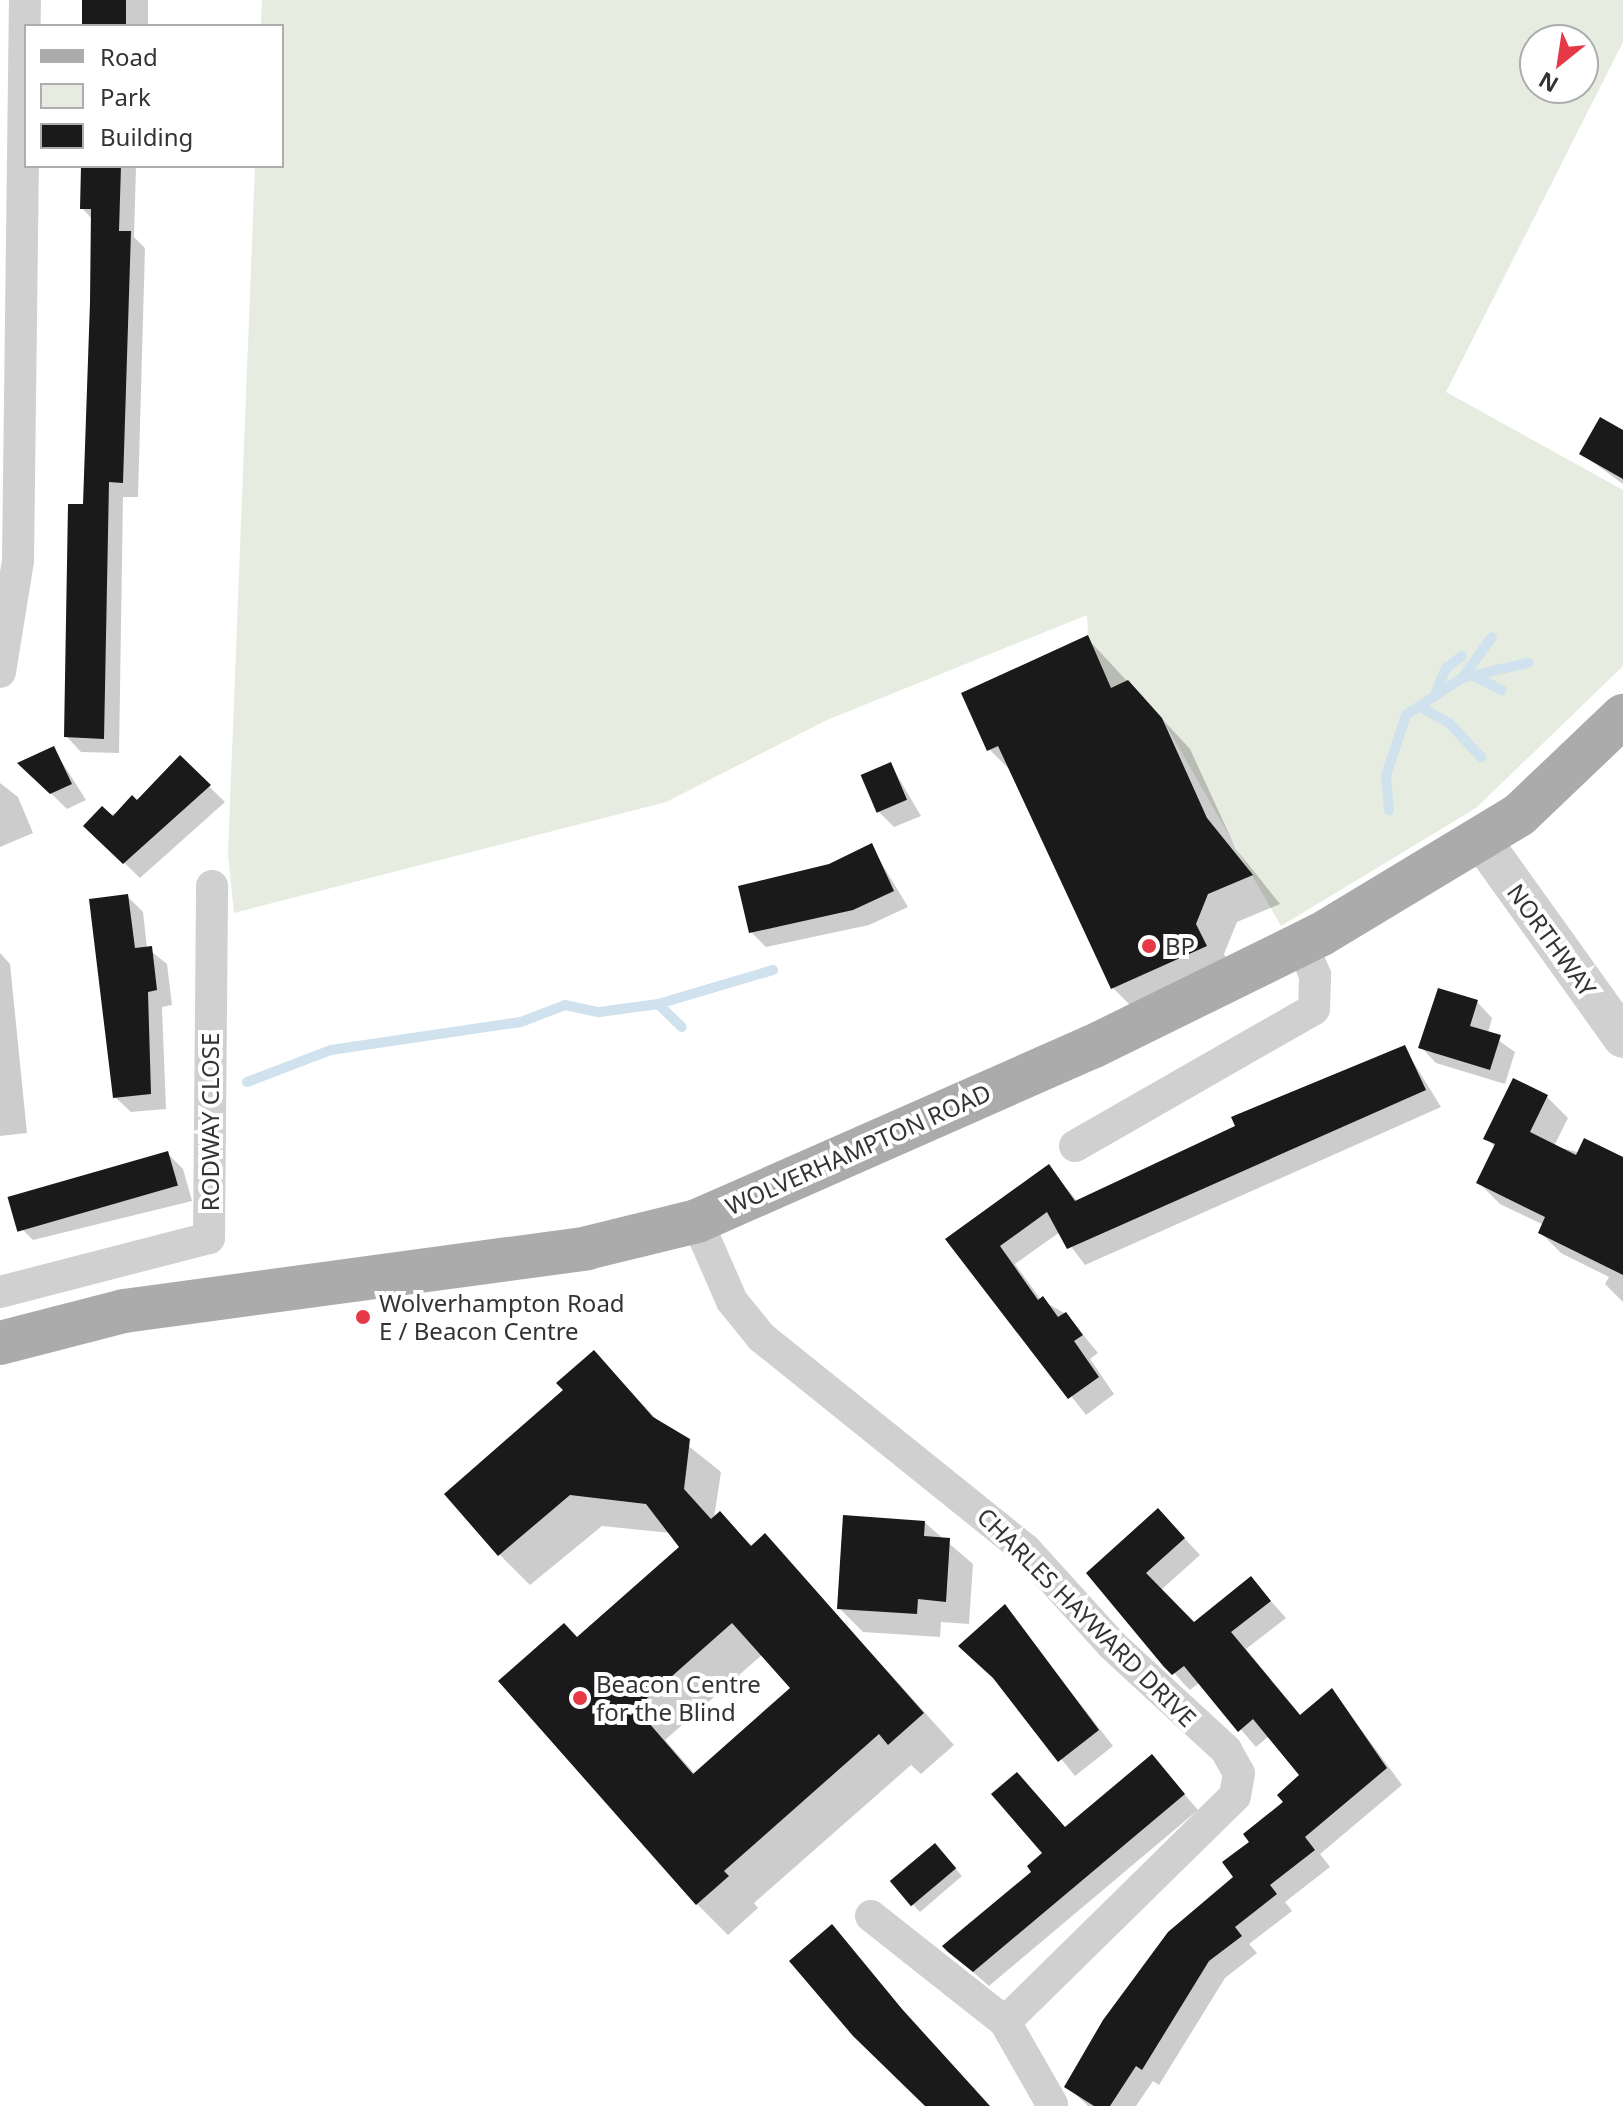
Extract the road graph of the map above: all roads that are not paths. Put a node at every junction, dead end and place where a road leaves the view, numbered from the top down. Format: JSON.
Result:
{"nodes":[{"id":1,"x":25,"y":0,"type":"edge"},
{"id":2,"x":25,"y":24,"type":"edge"},
{"id":3,"x":24,"y":80,"type":"edge"},
{"id":4,"x":0,"y":672,"type":"edge"},
{"id":5,"x":1623,"y":716,"type":"edge"},
{"id":6,"x":1482,"y":841,"type":"junction"},
{"id":7,"x":212,"y":886,"type":"dead end"},
{"id":8,"x":1302,"y":944,"type":"junction"},
{"id":9,"x":1623,"y":1038,"type":"edge"},
{"id":10,"x":1075,"y":1146,"type":"dead end"},
{"id":11,"x":697,"y":1221,"type":"junction"},
{"id":12,"x":0,"y":1292,"type":"edge"},
{"id":13,"x":0,"y":1343,"type":"edge"},
{"id":14,"x":871,"y":1916,"type":"dead end"},
{"id":15,"x":1005,"y":2022,"type":"junction"},
{"id":16,"x":1052,"y":2104,"type":"dead end"}],
"edges":[{"from":1,"to":2,"type":"street"},
{"from":3,"to":4,"type":"street"},
{"from":5,"to":6,"type":"main road","name":"WOLVERHAMPTON ROAD"},
{"from":6,"to":8,"type":"main road","name":"WOLVERHAMPTON ROAD"},
{"from":6,"to":9,"type":"street","name":"NORTHWAY"},
{"from":7,"to":12,"type":"street","name":"RODWAY CLOSE"},
{"from":8,"to":10,"type":"street"},
{"from":8,"to":11,"type":"main road","name":"WOLVERHAMPTON ROAD"},
{"from":11,"to":13,"type":"main road","name":"WOLVERHAMPTON ROAD"},
{"from":11,"to":15,"type":"street","name":"CHARLES HAYWARD DRIVE"},
{"from":14,"to":15,"type":"street"},
{"from":15,"to":16,"type":"street"}]}
